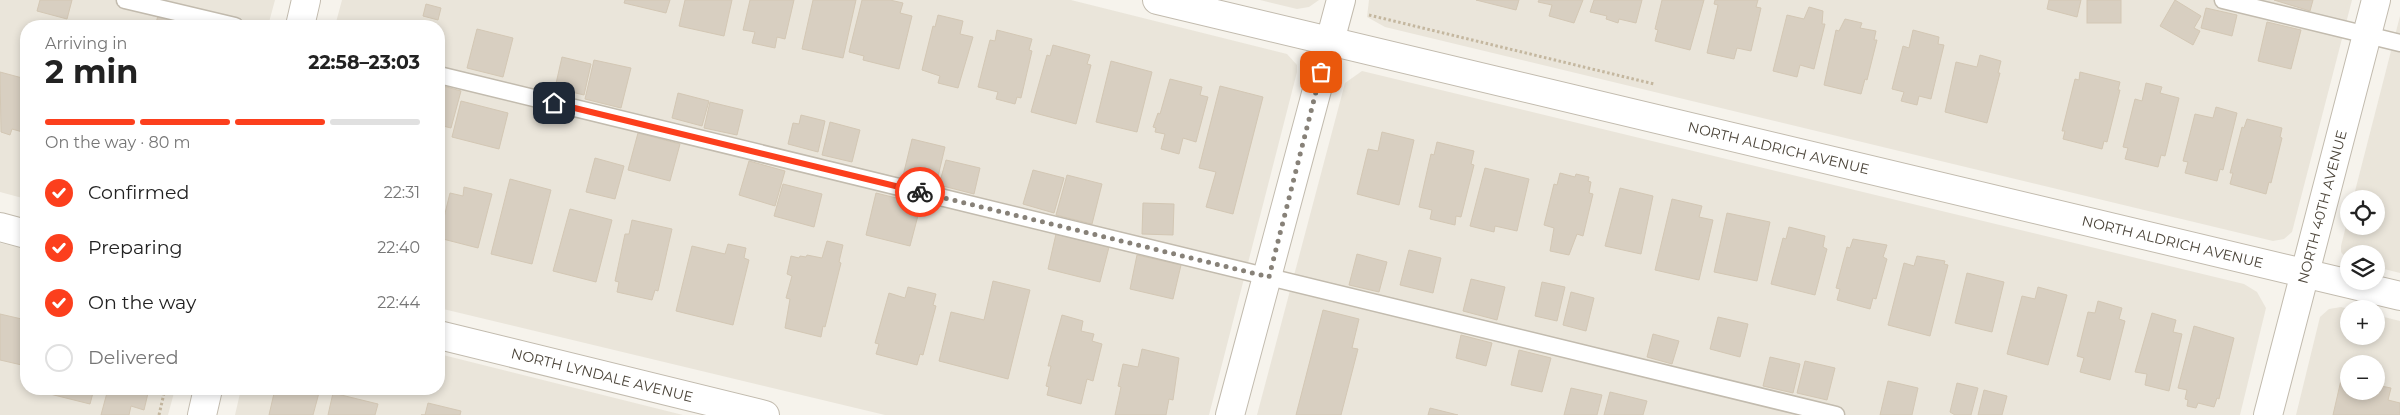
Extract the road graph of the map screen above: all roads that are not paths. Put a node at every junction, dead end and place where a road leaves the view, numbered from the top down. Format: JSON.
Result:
{"nodes":[{"id":1,"x":125,"y":0,"type":"edge"},
{"id":2,"x":306,"y":0,"type":"edge"},
{"id":3,"x":1157,"y":0,"type":"edge"},
{"id":4,"x":1341,"y":0,"type":"edge"},
{"id":5,"x":2223,"y":0,"type":"edge"},
{"id":6,"x":2376,"y":0,"type":"edge"},
{"id":7,"x":210,"y":20,"type":"edge"},
{"id":8,"x":301,"y":20,"type":"edge"},
{"id":9,"x":2367,"y":35,"type":"junction"},
{"id":10,"x":1330,"y":42,"type":"junction"},
{"id":11,"x":2400,"y":43,"type":"edge"},
{"id":12,"x":445,"y":76,"type":"edge"},
{"id":13,"x":0,"y":227,"type":"edge"},
{"id":14,"x":20,"y":232,"type":"edge"},
{"id":15,"x":2306,"y":273,"type":"junction"},
{"id":16,"x":1269,"y":277,"type":"junction"},
{"id":17,"x":2400,"y":296,"type":"edge"},
{"id":18,"x":445,"y":336,"type":"edge"},
{"id":19,"x":207,"y":395,"type":"edge"},
{"id":20,"x":202,"y":415,"type":"edge"},
{"id":21,"x":765,"y":415,"type":"edge"},
{"id":22,"x":1230,"y":415,"type":"edge"},
{"id":23,"x":1836,"y":415,"type":"edge"},
{"id":24,"x":2268,"y":415,"type":"edge"}],
"edges":[{"from":1,"to":7,"type":"lane"},
{"from":2,"to":8,"type":"street"},
{"from":3,"to":10,"type":"street","name":"NORTH ALDRICH AVENUE"},
{"from":4,"to":10,"type":"street"},
{"from":5,"to":9,"type":"lane"},
{"from":6,"to":9,"type":"street","name":"NORTH 40TH AVENUE"},
{"from":9,"to":11,"type":"lane"},
{"from":9,"to":15,"type":"street","name":"NORTH 40TH AVENUE"},
{"from":10,"to":15,"type":"street","name":"NORTH ALDRICH AVENUE"},
{"from":10,"to":16,"type":"street"},
{"from":12,"to":16,"type":"lane"},
{"from":13,"to":14,"type":"street"},
{"from":15,"to":17,"type":"street","name":"NORTH ALDRICH AVENUE"},
{"from":15,"to":24,"type":"street","name":"NORTH 40TH AVENUE"},
{"from":16,"to":22,"type":"street"},
{"from":16,"to":23,"type":"lane"},
{"from":18,"to":21,"type":"street","name":"NORTH LYNDALE AVENUE"},
{"from":19,"to":20,"type":"street"}]}
